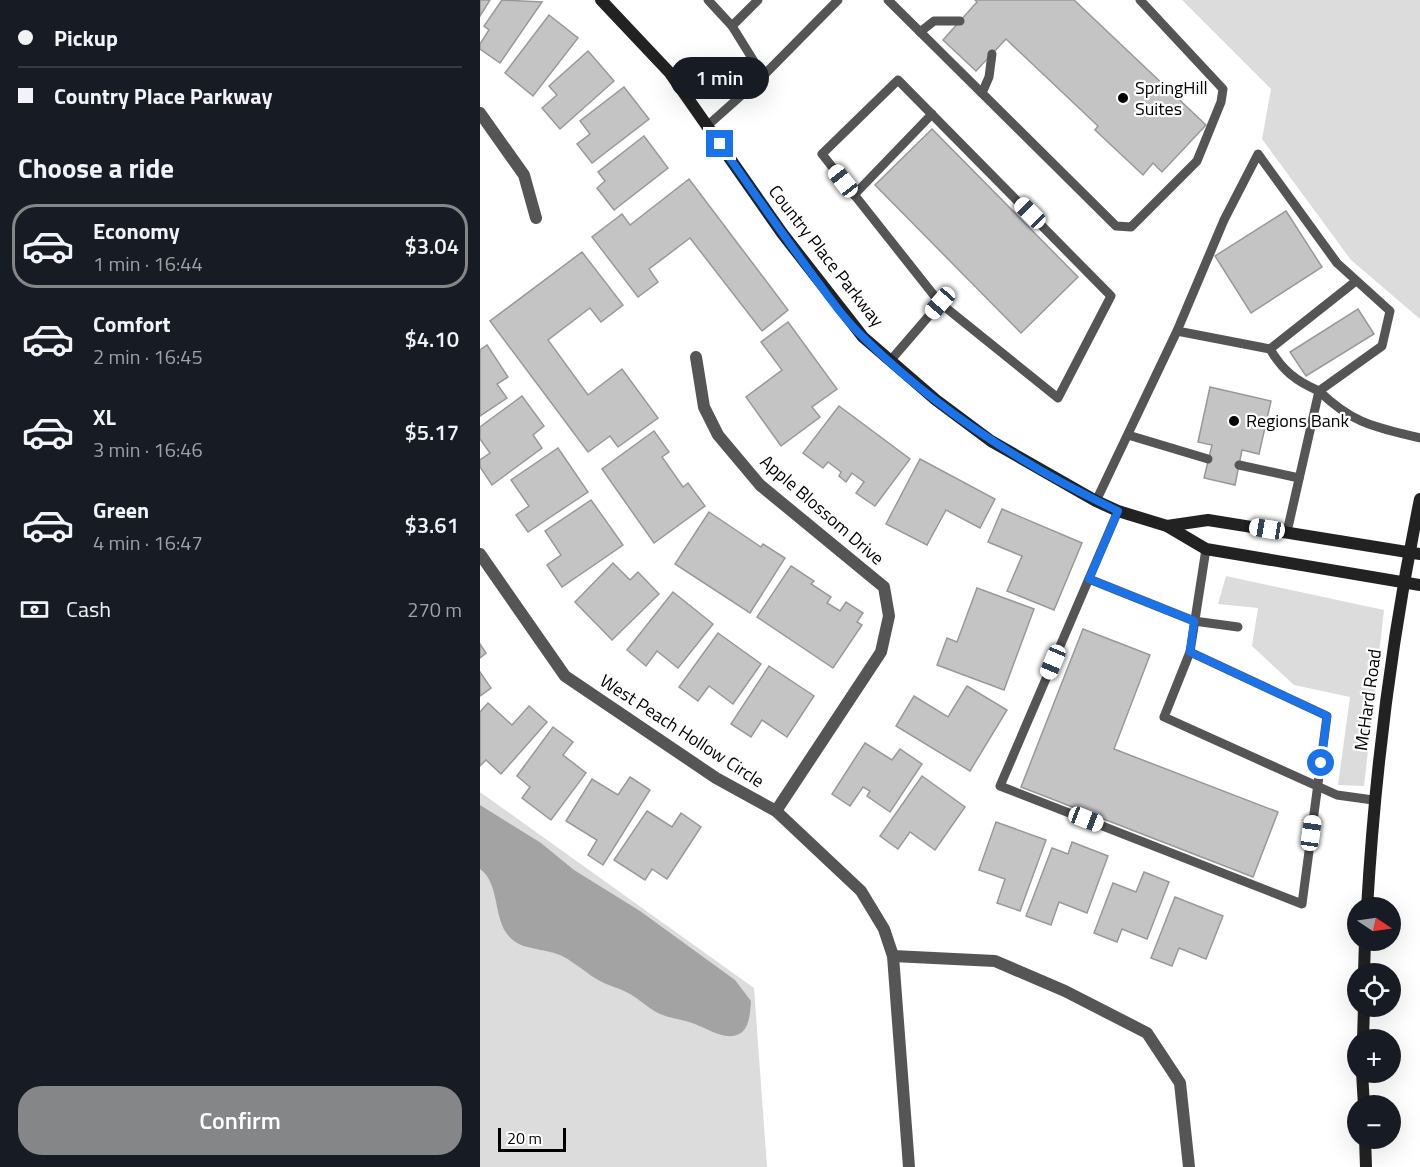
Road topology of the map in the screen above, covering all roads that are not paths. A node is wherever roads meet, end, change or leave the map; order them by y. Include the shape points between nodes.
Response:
1 (602, 0) edge
2 (708, 0) edge
3 (758, 0) edge
4 (838, 0) edge
5 (888, 0) edge
6 (1140, 0) edge
7 (960, 21) dead end
8 (732, 26) junction
9 (920, 32) junction
10 (992, 54) dead end
11 (763, 76) junction
12 (982, 93) junction
13 (480, 114) edge
14 (932, 114) junction
15 (707, 126) junction
16 (854, 195) junction
17 (536, 218) dead end
18 (1356, 281) junction
19 (940, 303) junction
20 (1177, 331) junction
21 (1270, 349) junction
22 (696, 357) dead end
23 (890, 361) junction
24 (1319, 391) junction
25 (1128, 435) junction
26 (1420, 438) edge
27 (1208, 459) dead end
28 (1239, 465) dead end
29 (1299, 478) junction
30 (1420, 499) edge
31 (1096, 501) junction
32 (1118, 511) junction
33 (1167, 526) junction
34 (1287, 532) junction
35 (1206, 549) junction
36 (480, 554) edge
37 (1414, 554) edge
38 (1089, 579) junction
39 (1404, 583) junction
40 (1420, 585) edge
41 (1194, 621) junction
42 (1238, 627) dead end
43 (1190, 652) junction
44 (1318, 786) junction
45 (1373, 800) junction
46 (776, 811) junction
47 (1368, 897) edge
48 (893, 956) junction
49 (1365, 1149) edge
50 (909, 1167) edge
51 (1189, 1167) edge
52 (1366, 1167) edge

1 - 15 street, Country Place Parkway via 670,74
2 - 8 lane
3 - 8 lane
4 - 11 lane
5 - 9 lane
6 - 12 lane via 1223,89 1197,160 1131,227 1116,226
7 - 9 lane via 934,21
8 - 11 lane
9 - 12 lane
10 - 12 lane
11 - 15 lane
13 - 17 street via 524,175
14 - 16 lane
14 - 16 lane via 898,80 822,154
14 - 19 lane via 1111,296 1058,398
15 - 23 street, Country Place Parkway via 828,296
16 - 19 lane
18 - 20 lane via 1337,263 1258,154 1224,220
18 - 21 lane
18 - 24 lane via 1390,311 1382,345
19 - 23 lane
20 - 21 lane
20 - 25 lane
21 - 24 lane via 1297,382
22 - 46 street, Apple Blossom Drive via 704,407 717,435 760,485 884,587 890,616 881,652
23 - 31 street, Country Place Parkway via 991,441
24 - 26 lane via 1357,421
24 - 29 lane
25 - 27 lane
25 - 31 lane
28 - 29 lane
29 - 34 lane
30 - 37 street, McHard Road
31 - 32 street, Country Place Parkway
32 - 33 street, Country Place Parkway
32 - 38 lane
33 - 34 street via 1208,520
33 - 35 street
34 - 37 street
35 - 39 street
35 - 41 lane
36 - 46 street, West Peach Hollow Circle via 565,676 716,778
37 - 39 street, McHard Road
38 - 41 lane
38 - 44 lane via 1000,786 1302,904
39 - 40 street
39 - 45 street, McHard Road
41 - 42 lane
41 - 43 lane
43 - 44 lane via 1327,716
43 - 44 lane via 1164,717
44 - 45 lane via 1337,795
45 - 47 street, McHard Road
46 - 48 street, West Peach Hollow Circle via 861,891 884,929
48 - 50 street, West Peach Hollow Circle
48 - 51 street via 995,961 1147,1033 1180,1083
49 - 52 street

